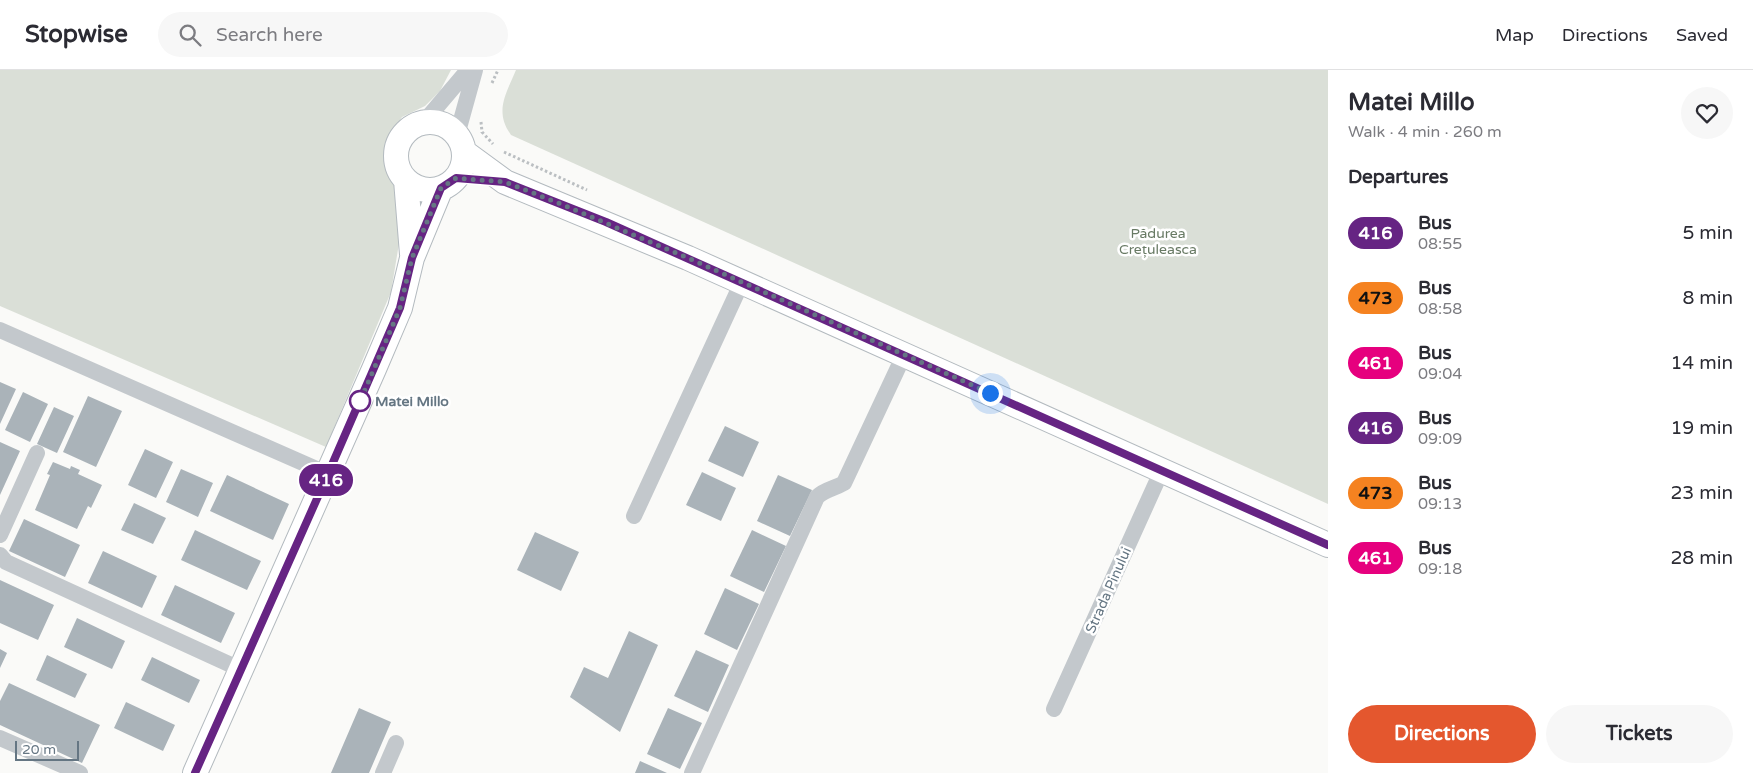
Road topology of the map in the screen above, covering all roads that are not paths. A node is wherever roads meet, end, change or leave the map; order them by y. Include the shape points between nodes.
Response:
1 (468, 70) edge
2 (475, 70) edge
3 (424, 122) junction
4 (461, 144) junction
5 (406, 180) junction
6 (505, 182) junction
7 (448, 183) junction
8 (412, 258) junction
9 (742, 282) junction
10 (0, 330) edge
11 (904, 354) junction
12 (37, 453) dead end
13 (1162, 470) junction
14 (328, 474) junction
15 (634, 516) dead end
16 (0, 535) edge
17 (1328, 545) edge
18 (0, 555) edge
19 (242, 670) junction
20 (1054, 710) dead end
21 (0, 738) edge
22 (396, 743) dead end
23 (80, 773) edge
24 (195, 773) edge
25 (383, 773) edge
26 (692, 773) edge

1 - 3 street
2 - 4 street
3 - 4 street via 442,124
3 - 5 street via 408,130 398,146 397,164
4 - 6 street
4 - 7 street via 464,162
5 - 7 street via 422,189
5 - 8 street
6 - 7 street
6 - 9 street
7 - 8 street
8 - 14 street via 400,308
9 - 11 street
9 - 15 street
10 - 14 street
11 - 13 street
11 - 26 street via 844,483 824,490 817,497
12 - 16 street
13 - 17 street
13 - 20 street, Strada Pinului
14 - 19 street
18 - 19 street via 6,562
19 - 24 street
21 - 23 street
22 - 25 street

